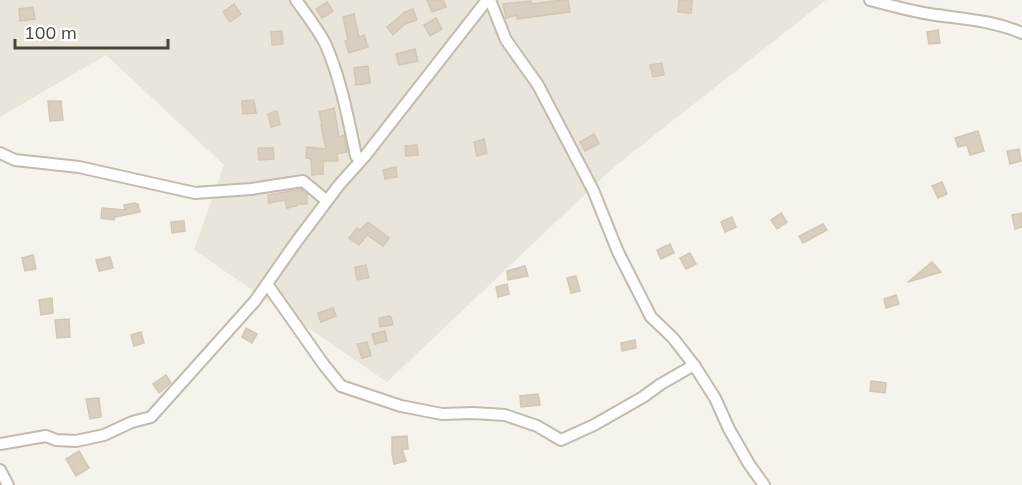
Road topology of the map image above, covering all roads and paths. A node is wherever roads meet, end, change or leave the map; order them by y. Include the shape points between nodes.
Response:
1 (296, 0) edge
2 (489, 0) edge
3 (870, 0) edge
4 (1022, 33) edge
5 (0, 153) edge
6 (365, 156) junction
7 (327, 201) junction
8 (267, 284) junction
9 (694, 365) junction
10 (0, 444) edge
11 (0, 470) edge
12 (7, 484) edge
13 (764, 485) edge

1 - 6 street via 334,64 356,156
2 - 6 street
2 - 9 street via 506,40 538,85 593,190 618,252 651,317
3 - 4 street via 927,14 996,24
5 - 7 street via 15,160 79,166 195,193 303,181
6 - 7 street
7 - 8 street
8 - 9 street via 342,386 401,406 442,414 505,415 537,426 561,440 594,425
8 - 10 street via 151,417 76,441 46,436
9 - 13 street
11 - 12 street

